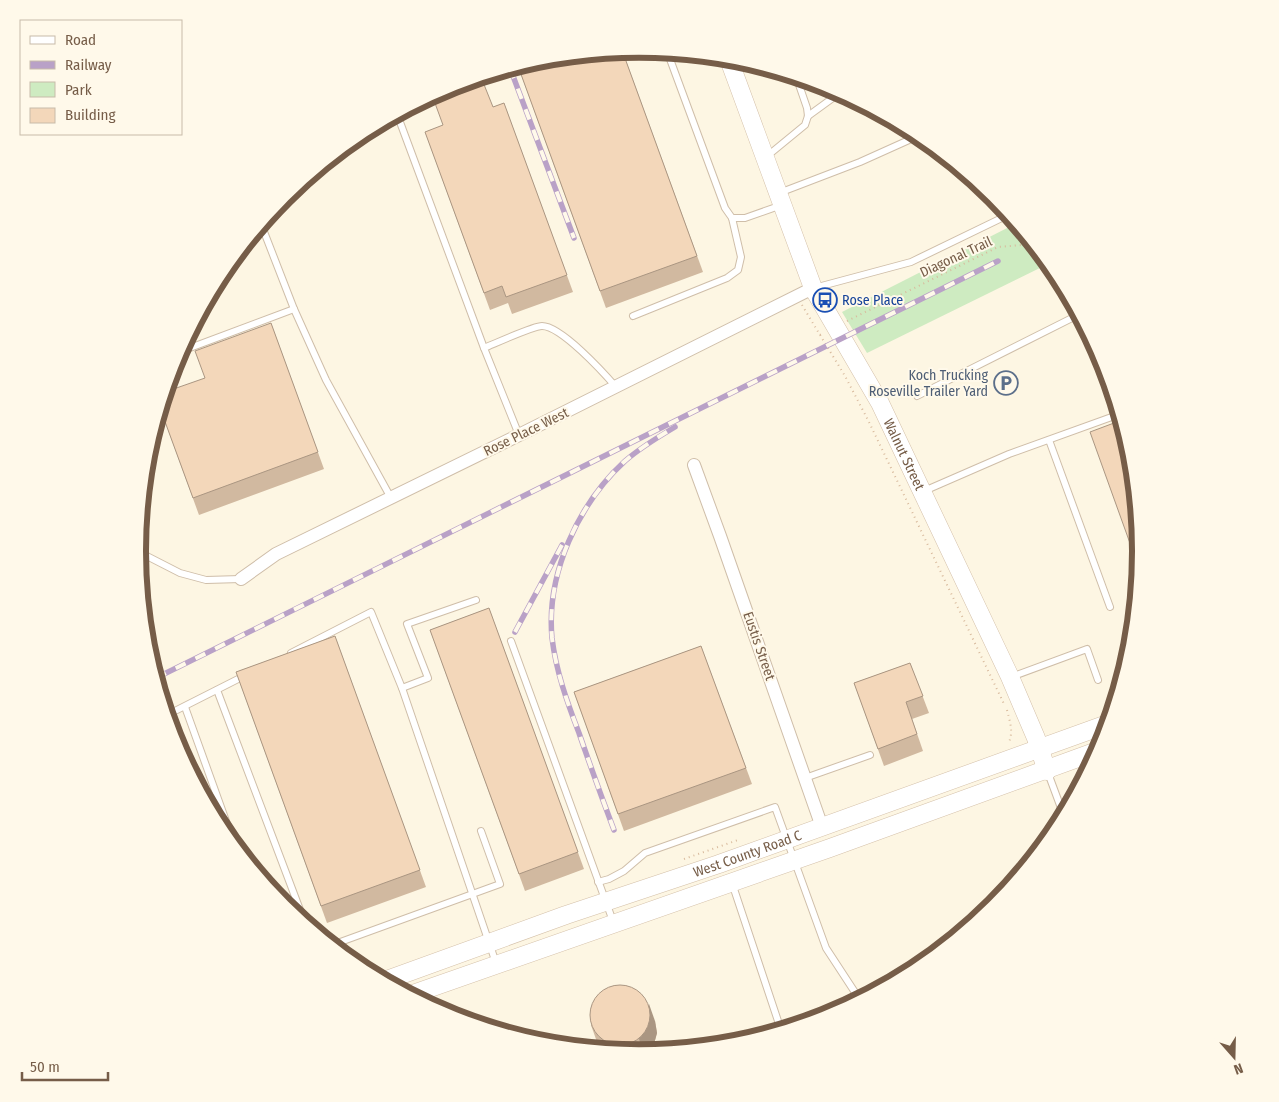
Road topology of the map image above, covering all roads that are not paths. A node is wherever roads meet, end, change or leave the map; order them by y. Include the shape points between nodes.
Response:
1 (670, 59) edge
2 (731, 66) edge
3 (799, 84) edge
4 (834, 97) edge
5 (808, 116) junction
6 (399, 120) edge
7 (911, 139) edge
8 (765, 157) junction
9 (780, 199) junction
10 (1003, 217) edge
11 (732, 218) junction
12 (264, 230) edge
13 (813, 288) junction
14 (294, 309) junction
15 (633, 316) dead end
16 (1074, 317) edge
17 (190, 348) edge
18 (484, 348) junction
19 (616, 387) junction
20 (917, 396) dead end
21 (1114, 416) edge
22 (519, 435) junction
23 (1049, 440) junction
24 (694, 465) dead end
25 (922, 492) junction
26 (391, 498) junction
27 (146, 555) edge
28 (241, 578) joint
29 (476, 600) dead end
30 (1110, 607) dead end
31 (511, 640) dead end
32 (285, 656) edge
33 (251, 673) edge
34 (1010, 677) junction
35 (1098, 680) dead end
36 (402, 688) junction
37 (217, 690) junction
38 (185, 706) junction
39 (173, 712) edge
40 (1100, 727) edge
41 (1039, 749) junction
42 (1089, 754) edge
43 (870, 756) dead end
44 (1046, 771) junction
45 (805, 778) junction
46 (1061, 808) edge
47 (226, 819) edge
48 (822, 827) junction
49 (481, 831) dead end
50 (786, 840) junction
51 (795, 860) junction
52 (598, 882) junction
53 (732, 882) junction
54 (473, 895) junction
55 (606, 902) junction
56 (299, 908) edge
57 (614, 924) junction
58 (339, 943) edge
59 (489, 943) junction
60 (497, 965) junction
61 (393, 978) edge
62 (418, 992) edge
63 (857, 995) edge
64 (779, 1024) edge

1 - 11 lane via 725,208
2 - 8 main road, Walnut Street
3 - 5 lane
4 - 5 lane
5 - 8 lane via 805,124
6 - 18 lane
7 - 9 lane
8 - 9 main road, Walnut Street
9 - 11 lane via 745,218
9 - 13 main road, Walnut Street
10 - 13 lane via 911,262
11 - 15 lane via 741,257 738,270 727,278
12 - 14 lane
13 - 19 street, Rose Place West
13 - 25 main road, Walnut Street via 880,403
14 - 17 lane
14 - 26 lane via 326,380
16 - 20 lane
18 - 19 lane via 541,326 554,329
18 - 22 lane
19 - 22 street, Rose Place West
21 - 23 lane
22 - 26 street, Rose Place West
23 - 25 lane
23 - 30 lane
24 - 45 street, Eustis Street
25 - 34 main road, Walnut Street
26 - 28 street, Rose Place West via 276,554
27 - 28 lane via 180,573 206,580
29 - 36 lane via 407,624 428,678
31 - 52 lane
32 - 36 lane via 371,612
33 - 37 lane
34 - 35 lane via 1087,650
34 - 41 main road, Walnut Street
36 - 54 lane
37 - 38 lane
37 - 56 lane
38 - 39 lane
38 - 47 lane
40 - 41 main road, West County Road C
41 - 44 main road, Walnut Street
41 - 48 main road, West County Road C
42 - 44 main road, West County Road C
43 - 45 lane
44 - 46 lane
44 - 51 main road, West County Road C
45 - 48 street, Eustis Street
48 - 50 main road, West County Road C
49 - 54 lane via 500,884
50 - 51 lane
50 - 52 lane via 775,807 645,852 624,871
50 - 55 main road, West County Road C
51 - 53 main road, West County Road C
51 - 63 lane via 826,948
52 - 55 lane
53 - 57 main road, West County Road C
53 - 64 lane
54 - 58 lane
54 - 59 lane
55 - 57 lane
55 - 59 main road, West County Road C
57 - 60 main road, West County Road C
59 - 60 lane
59 - 61 main road, West County Road C
60 - 62 main road, West County Road C

